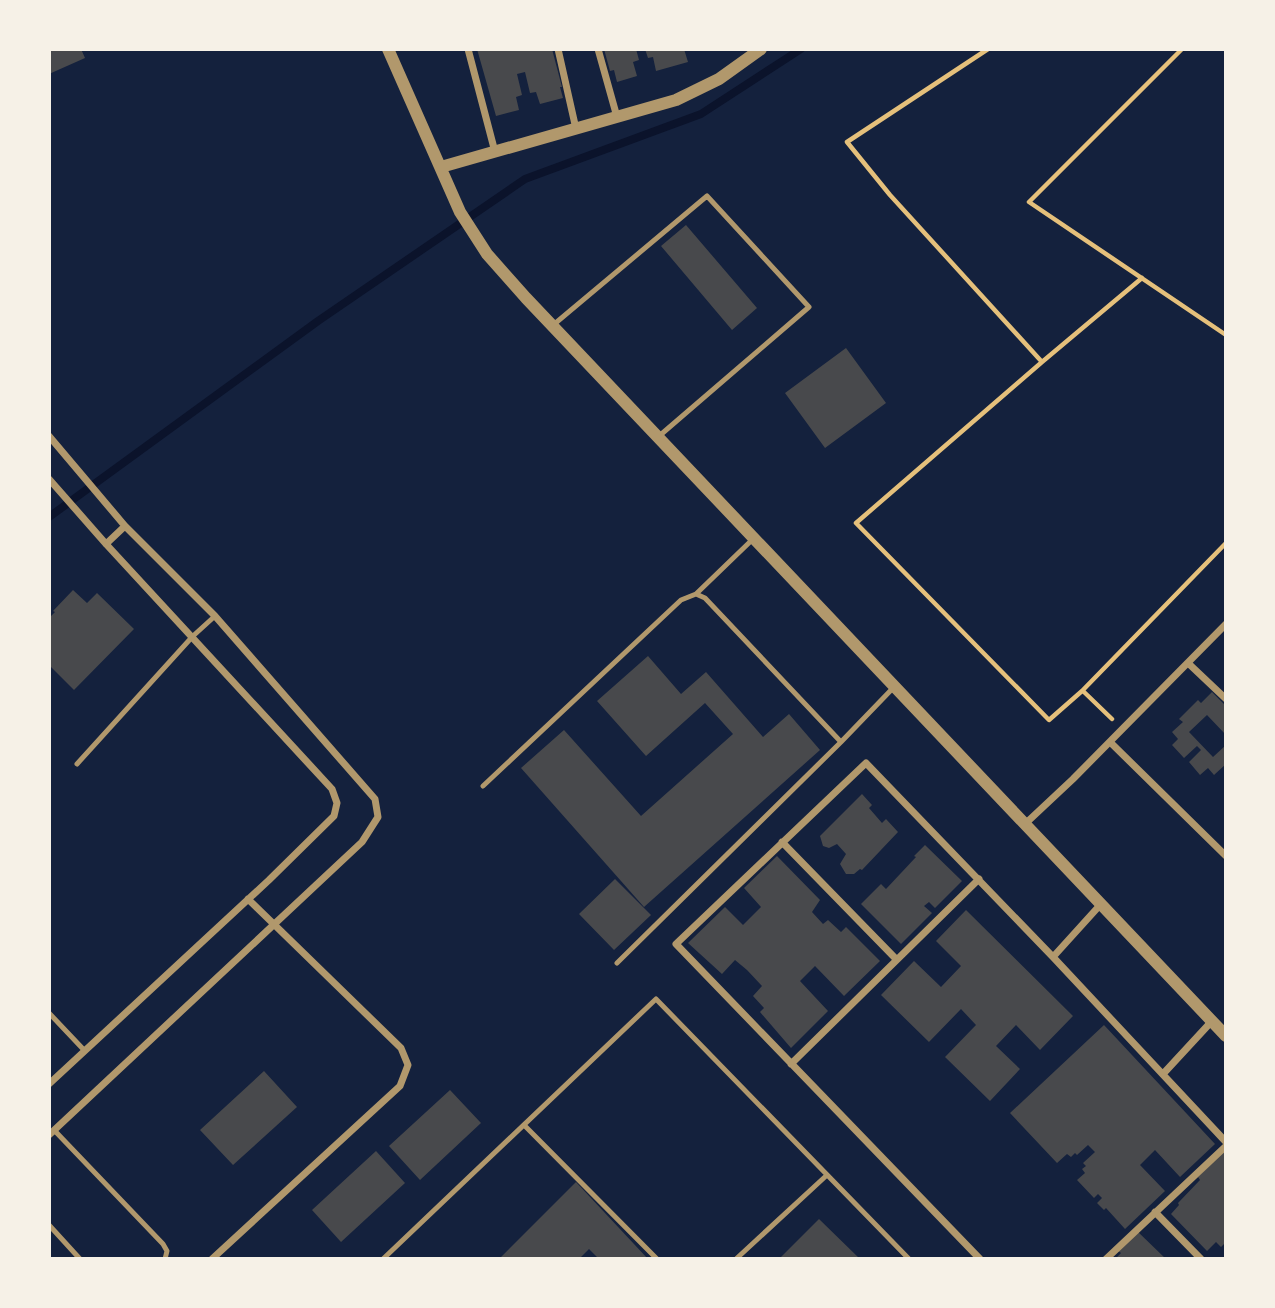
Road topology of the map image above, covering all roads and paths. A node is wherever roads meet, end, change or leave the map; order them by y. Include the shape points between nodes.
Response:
1 (388, 49) edge
2 (468, 49) edge
3 (558, 49) edge
4 (598, 49) edge
5 (761, 49) edge
6 (988, 49) edge
7 (1182, 49) edge
8 (617, 117) junction
9 (576, 129) junction
10 (495, 152) junction
11 (441, 167) junction
12 (1142, 278) junction
13 (552, 326) junction
14 (1226, 335) edge
15 (1042, 362) junction
16 (49, 436) edge
17 (658, 437) junction
18 (49, 479) edge
19 (125, 526) junction
20 (754, 538) junction
21 (1226, 543) edge
22 (106, 544) junction
23 (696, 594) junction
24 (215, 616) junction
25 (1226, 624) edge
26 (193, 636) junction
27 (1188, 663) junction
28 (894, 687) junction
29 (1082, 691) junction
30 (1226, 699) edge
31 (1122, 729) junction
32 (841, 742) junction
33 (1110, 742) junction
34 (77, 764) dead end
35 (483, 786) dead end
36 (1025, 824) junction
37 (782, 842) junction
38 (1226, 856) edge
39 (979, 879) junction
40 (248, 899) junction
41 (1101, 904) junction
42 (273, 923) junction
43 (1053, 957) junction
44 (896, 960) junction
45 (617, 963) dead end
46 (49, 1013) edge
47 (1212, 1021) junction
48 (1226, 1036) edge
49 (84, 1050) junction
50 (791, 1064) junction
51 (1163, 1074) junction
52 (49, 1084) edge
53 (524, 1125) junction
54 (52, 1132) edge
55 (1226, 1144) edge
56 (827, 1175) junction
57 (1155, 1212) junction
58 (49, 1226) edge
59 (80, 1259) edge
60 (165, 1259) edge
61 (212, 1259) edge
62 (383, 1259) edge
63 (657, 1259) edge
64 (736, 1259) edge
65 (909, 1259) edge
66 (980, 1259) edge
67 (1106, 1259) edge
68 (1201, 1259) edge

1 - 11 street
2 - 10 street
3 - 9 street
4 - 8 street
5 - 8 street via 719,79 677,100
6 - 15 path via 847,142
7 - 12 path via 1029,202
8 - 9 street
9 - 10 street
10 - 11 street
11 - 13 street via 460,212 487,254
12 - 14 path
12 - 15 path
13 - 17 street
13 - 17 lane via 707,196 809,307
15 - 29 path via 856,523 1049,720
16 - 19 street
17 - 20 street
18 - 22 street
19 - 22 street
19 - 24 street
20 - 23 lane
20 - 28 street
21 - 29 path
22 - 26 street
23 - 32 lane via 705,598
23 - 35 lane via 681,600
24 - 26 lane
24 - 42 street via 375,799 378,817 362,842
25 - 27 street
26 - 34 lane
26 - 40 street via 332,789 337,803 334,816
27 - 30 street
27 - 31 street
28 - 32 lane
28 - 36 street
29 - 31 path
31 - 33 street
32 - 45 lane
33 - 36 street
33 - 38 street
36 - 41 street
37 - 39 street via 866,763
37 - 44 street
37 - 50 street via 676,944
39 - 43 street
39 - 44 street
40 - 42 street
40 - 49 street
41 - 43 street
41 - 47 street
42 - 54 street
42 - 61 street via 401,1048 408,1065 400,1086
43 - 51 street
44 - 50 street
46 - 49 lane
47 - 48 street
47 - 51 street
49 - 52 street
50 - 66 street
51 - 55 street
53 - 56 lane via 656,999
53 - 62 lane
53 - 63 lane
54 - 60 lane via 163,1244
55 - 57 street
56 - 64 lane
56 - 65 lane
57 - 67 street
57 - 68 street
58 - 59 lane

